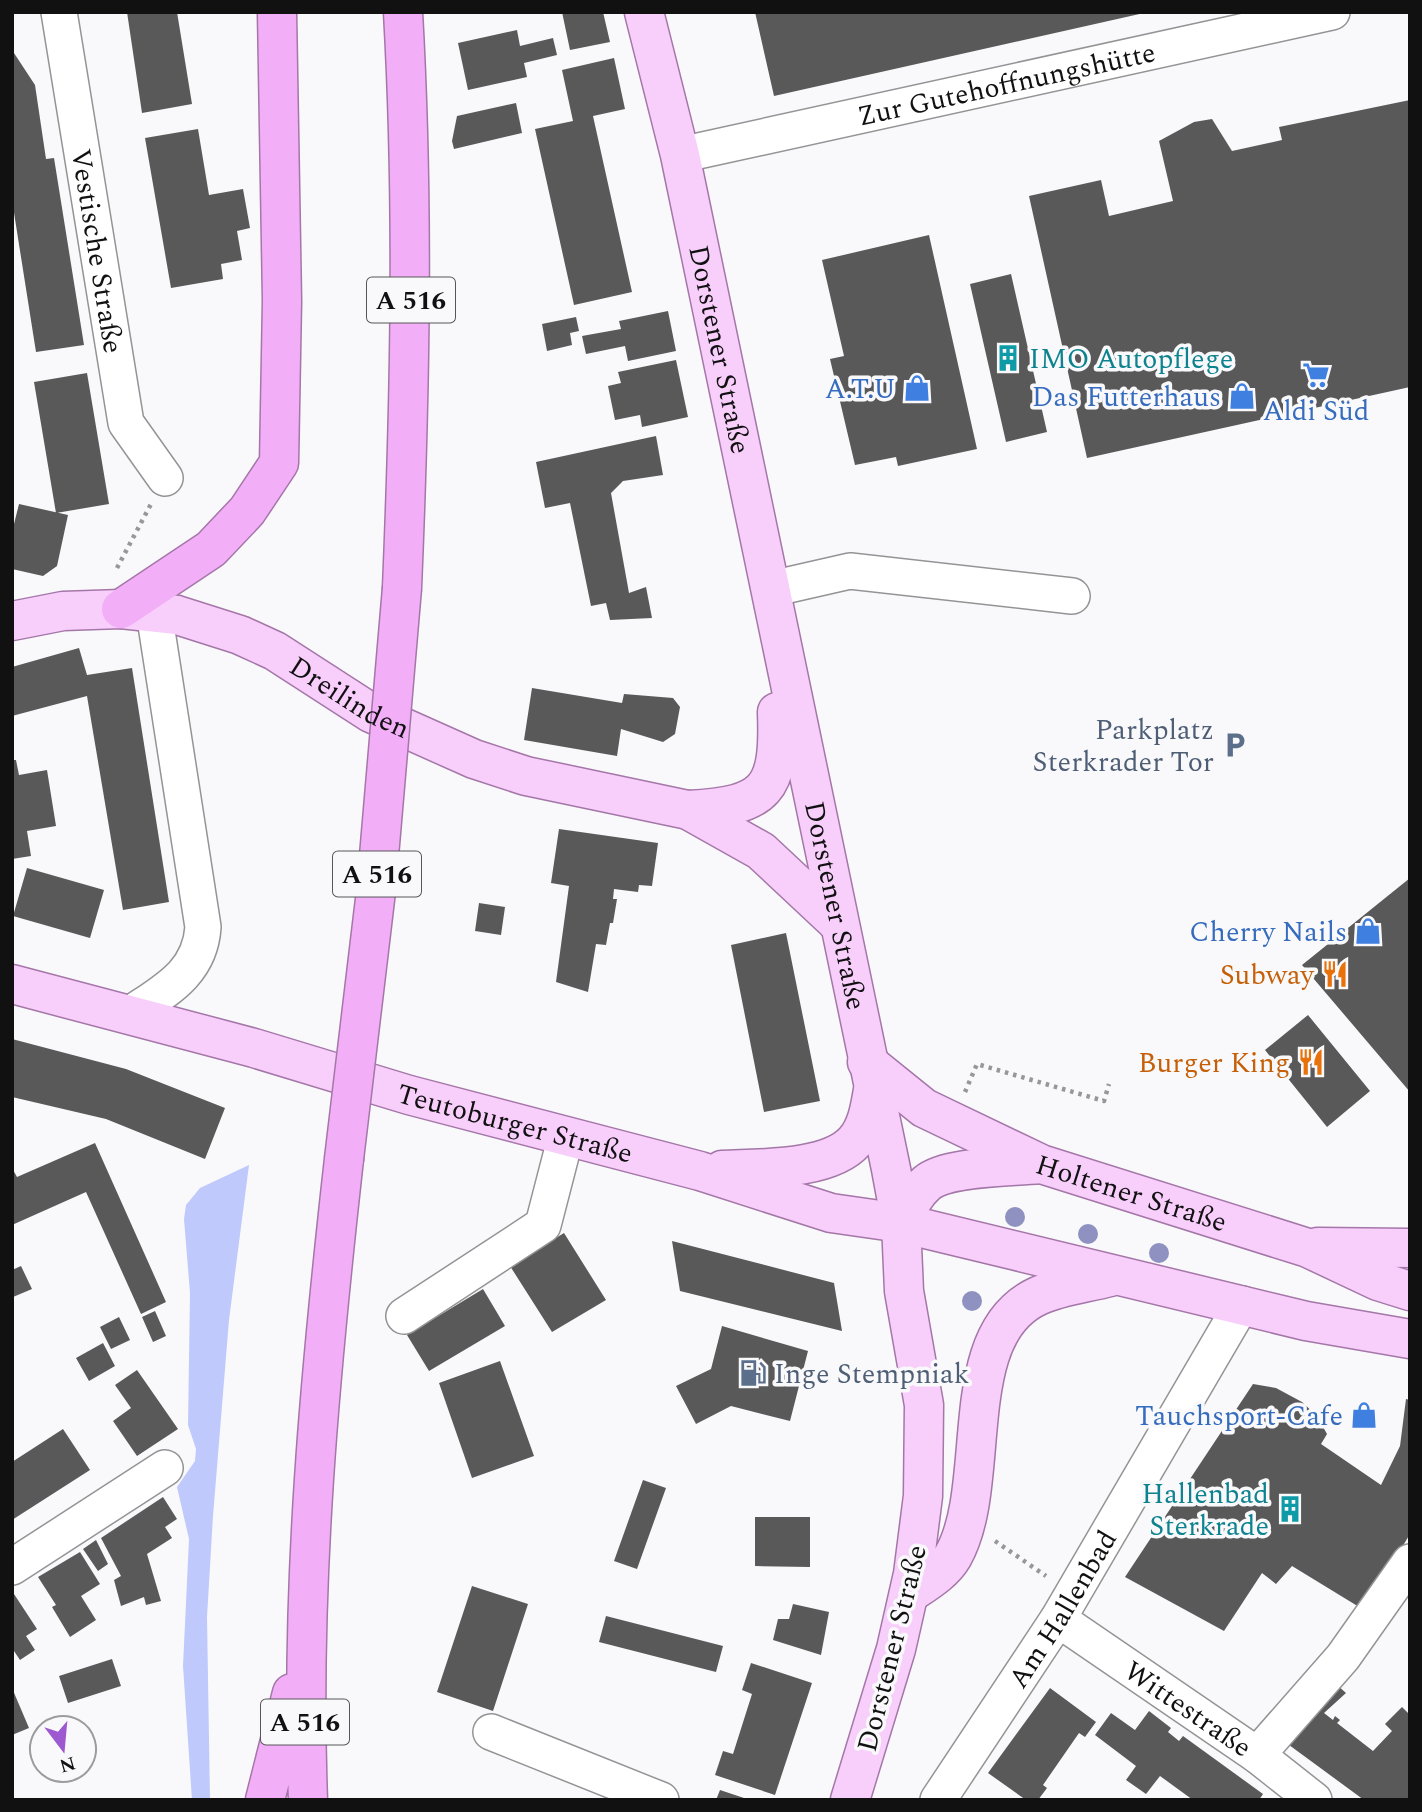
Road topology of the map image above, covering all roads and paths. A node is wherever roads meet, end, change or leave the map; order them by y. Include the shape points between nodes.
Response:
1 (59, 12) edge
2 (276, 12) edge
3 (403, 12) edge
4 (644, 12) edge
5 (1332, 12) edge
6 (680, 155) junction
7 (165, 478) joint
8 (771, 589) junction
9 (1072, 596) dead end
10 (124, 610) junction
11 (12, 621) edge
12 (688, 810) junction
13 (838, 923) junction
14 (12, 984) edge
15 (129, 1015) junction
16 (870, 1076) junction
17 (1109, 1084) dead end
18 (953, 1124) junction
19 (566, 1136) junction
20 (1041, 1164) junction
21 (700, 1171) junction
22 (901, 1223) junction
23 (1308, 1248) junction
24 (1410, 1248) edge
25 (1113, 1276) junction
26 (1410, 1291) edge
27 (1242, 1304) junction
28 (404, 1316) dead end
29 (1306, 1321) junction
30 (1410, 1339) edge
31 (1410, 1364) edge
32 (165, 1468) dead end
33 (966, 1521) junction
34 (1410, 1562) edge
35 (12, 1567) edge
36 (909, 1594) junction
37 (1065, 1607) junction
38 (305, 1644) junction
39 (491, 1732) dead end
40 (1257, 1755) junction
41 (265, 1800) edge
42 (308, 1800) edge
43 (660, 1800) edge
44 (850, 1800) edge
45 (938, 1800) edge
46 (1314, 1800) edge

1 - 7 street, Vestische Straße via 126,424
2 - 10 highway via 282,288 279,463 247,511 211,549
3 - 38 highway, A 516, bridge via 411,389 402,588 376,891 319,1388
4 - 6 main road, Dorstener Straße
5 - 6 street, Zur Gutehoffnungshütte
6 - 8 main road, Dorstener Straße
7 - 10 path
8 - 9 street via 850,571
8 - 12 main road, Dreilinden via 779,747 775,771 764,788 739,805
8 - 13 main road, Dorstener Straße
10 - 11 main road, Dreilinden via 63,611
10 - 12 main road, Dreilinden via 202,621 240,635 275,651 371,713 474,759 526,776
10 - 15 street via 202,914 203,939 199,954 180,982
12 - 13 main road, Dreilinden via 761,851
13 - 16 main road, Dorstener Straße
14 - 15 main road, Teutoburger Straße
15 - 19 main road, Teutoburger Straße
16 - 18 main road, Holtener Straße
16 - 21 main road via 866,1123 859,1136 836,1154 794,1166
16 - 22 main road, Dorstener Straße
17 - 18 path via 1104,1101 977,1064
18 - 20 main road, Holtener Straße
19 - 21 main road, Teutoburger Straße
19 - 28 street via 543,1226
20 - 22 main road via 948,1173 930,1181 913,1198
20 - 23 main road, Holtener Straße
21 - 22 main road, Teutoburger Straße via 831,1213
22 - 25 main road
22 - 36 main road, Dorstener Straße via 904,1291 923,1405 922,1506
23 - 24 main road
23 - 26 main road, Holtener Straße
25 - 27 main road
25 - 33 main road via 1037,1296 1016,1312 996,1337 983,1389
27 - 29 main road
27 - 37 street, Am Hallenbad
29 - 30 main road
29 - 31 main road
32 - 35 street
33 - 36 main road via 952,1558
33 - 37 path
34 - 40 street via 1343,1657
36 - 44 main road, Dorstener Straße
37 - 40 street, Wittestraße
37 - 45 street, Am Hallenbad
38 - 41 highway
38 - 42 highway, A 516
39 - 43 street
40 - 46 street, Wittestraße

